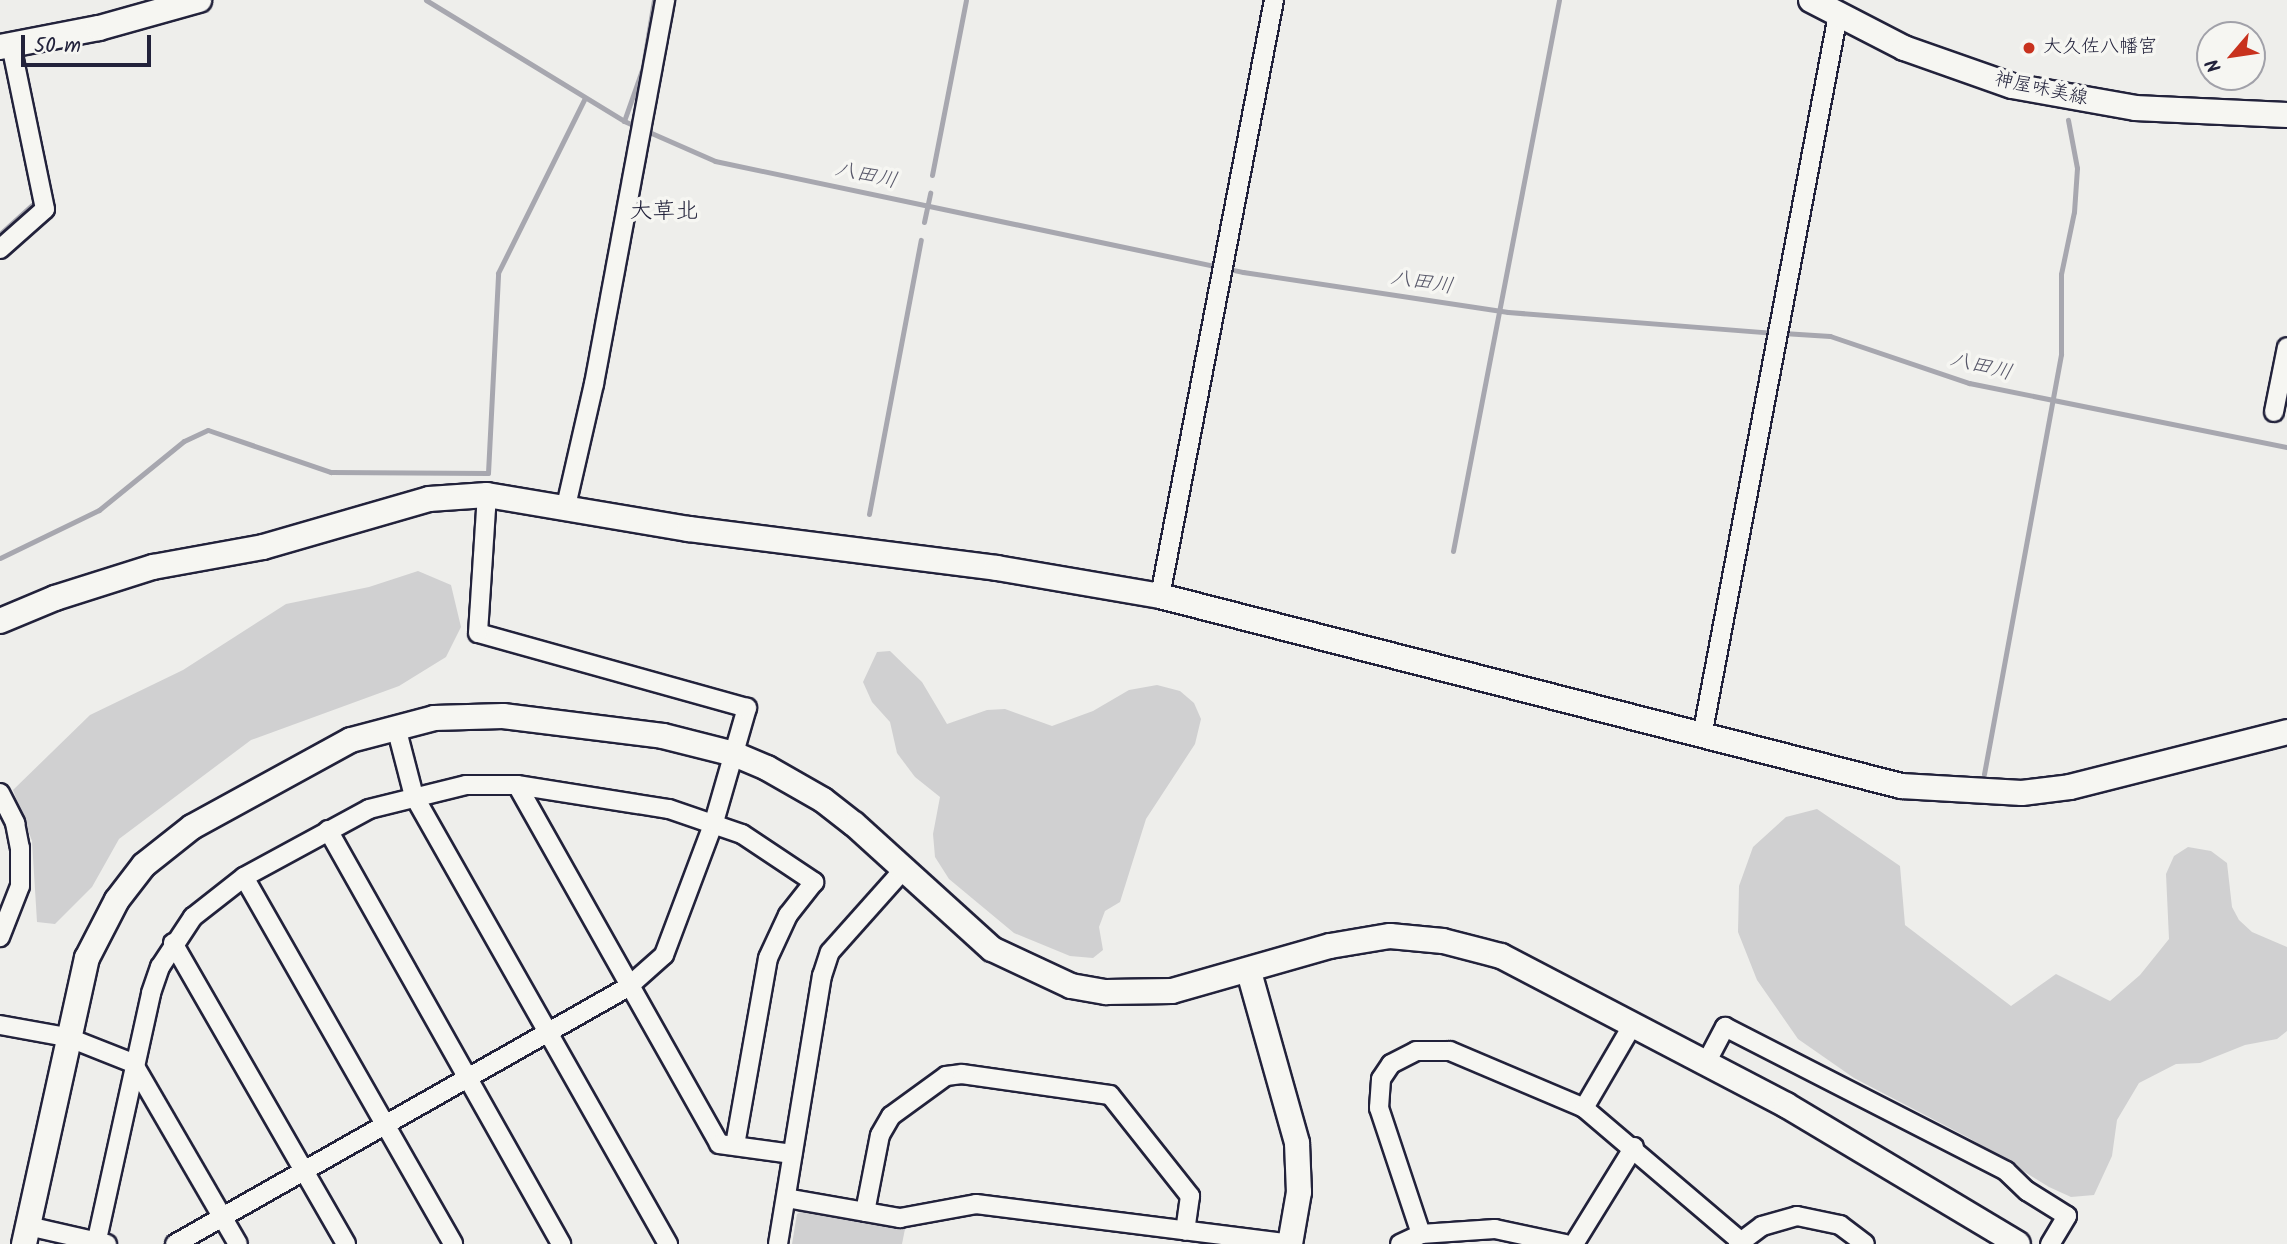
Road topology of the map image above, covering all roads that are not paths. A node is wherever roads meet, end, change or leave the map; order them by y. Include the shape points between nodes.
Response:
1 (198, 0) edge
2 (665, 0) edge
3 (1274, 0) edge
4 (1811, 0) edge
5 (1838, 15) junction
6 (6, 46) edge
7 (2287, 116) edge
8 (0, 249) edge
9 (2287, 347) edge
10 (2274, 412) dead end
11 (487, 495) junction
12 (566, 506) junction
13 (1160, 596) junction
14 (0, 621) edge
15 (396, 727) junction
16 (2287, 732) edge
17 (1702, 736) junction
18 (734, 754) junction
19 (517, 785) junction
20 (0, 793) edge
21 (414, 796) junction
22 (714, 822) junction
23 (328, 830) junction
24 (903, 870) junction
25 (244, 877) junction
26 (0, 937) edge
27 (173, 943) junction
28 (1249, 972) junction
29 (628, 987) junction
30 (1633, 1024) junction
31 (0, 1025) edge
32 (548, 1031) junction
33 (67, 1037) junction
34 (133, 1063) junction
35 (1706, 1063) junction
36 (467, 1077) junction
37 (1584, 1108) junction
38 (385, 1125) junction
39 (735, 1145) junction
40 (1634, 1147) junction
41 (792, 1154) junction
42 (304, 1171) junction
43 (786, 1198) junction
44 (865, 1212) junction
45 (223, 1219) junction
46 (1185, 1231) junction
47 (1421, 1234) junction
48 (26, 1235) edge
49 (1477, 1236) edge
50 (1739, 1242) edge
51 (100, 1243) edge
52 (175, 1244) edge
53 (238, 1244) edge
54 (346, 1244) edge
55 (453, 1244) edge
56 (561, 1244) edge
57 (668, 1244) edge
58 (778, 1244) edge
59 (1290, 1244) edge
60 (1400, 1244) edge
61 (1565, 1244) edge
62 (1574, 1244) edge
63 (1865, 1244) edge
64 (2018, 1244) edge
65 (2050, 1244) edge

1 - 6 street
2 - 12 street via 594,384
3 - 13 street
4 - 5 street, 神屋味美線
5 - 7 street, 神屋味美線 via 1904,48 2012,86 2135,108
5 - 17 street
6 - 8 street via 45,209
9 - 10 street
11 - 12 street
11 - 14 street via 429,499 263,547 153,567
11 - 18 street via 478,633 747,708
12 - 13 street via 689,529 997,568
13 - 17 street
15 - 18 street via 434,718 503,716 663,736
15 - 21 street
15 - 33 street via 322,754 192,827 144,865 117,900 87,958
16 - 17 street via 2123,776 2021,793 1901,786
18 - 22 street
18 - 24 street via 823,800
19 - 21 street via 466,785
19 - 22 street via 669,809
19 - 29 street
20 - 26 street via 15,823 20,848 20,886
21 - 23 street via 369,809
21 - 32 street
22 - 29 street via 664,955
22 - 39 street via 768,848 814,882 788,915 768,958
23 - 25 street
23 - 36 street
24 - 28 street via 992,949 1071,985 1143,994
24 - 41 street via 830,952 822,975
25 - 27 street via 199,910
25 - 38 street
27 - 34 street via 150,993
27 - 42 street
28 - 30 street via 1331,946 1391,936 1443,941 1501,956
28 - 59 street via 1297,1143 1299,1192
29 - 32 street
29 - 39 street via 719,1144
30 - 35 street
30 - 37 street
31 - 33 street
32 - 36 street
32 - 57 street
33 - 34 street
33 - 48 street
34 - 45 street
34 - 51 street
35 - 64 street
35 - 65 street via 1725,1027 2006,1171 2027,1191 2067,1216
36 - 38 street
36 - 56 street
37 - 40 street
37 - 47 street via 1450,1051 1416,1051 1391,1064 1381,1079 1379,1108
38 - 42 street
38 - 55 street
39 - 41 street
40 - 50 street
40 - 62 street
41 - 43 street
42 - 45 street
42 - 54 street
43 - 44 street
43 - 58 street
44 - 46 street via 900,1218 976,1204
44 - 46 street via 880,1135 891,1116 946,1076 962,1074 1110,1095 1190,1196
45 - 52 street
45 - 53 street
46 - 59 street
47 - 49 street
47 - 60 street
48 - 51 street
49 - 61 street via 1511,1230
50 - 63 street via 1778,1219 1797,1216 1840,1224

